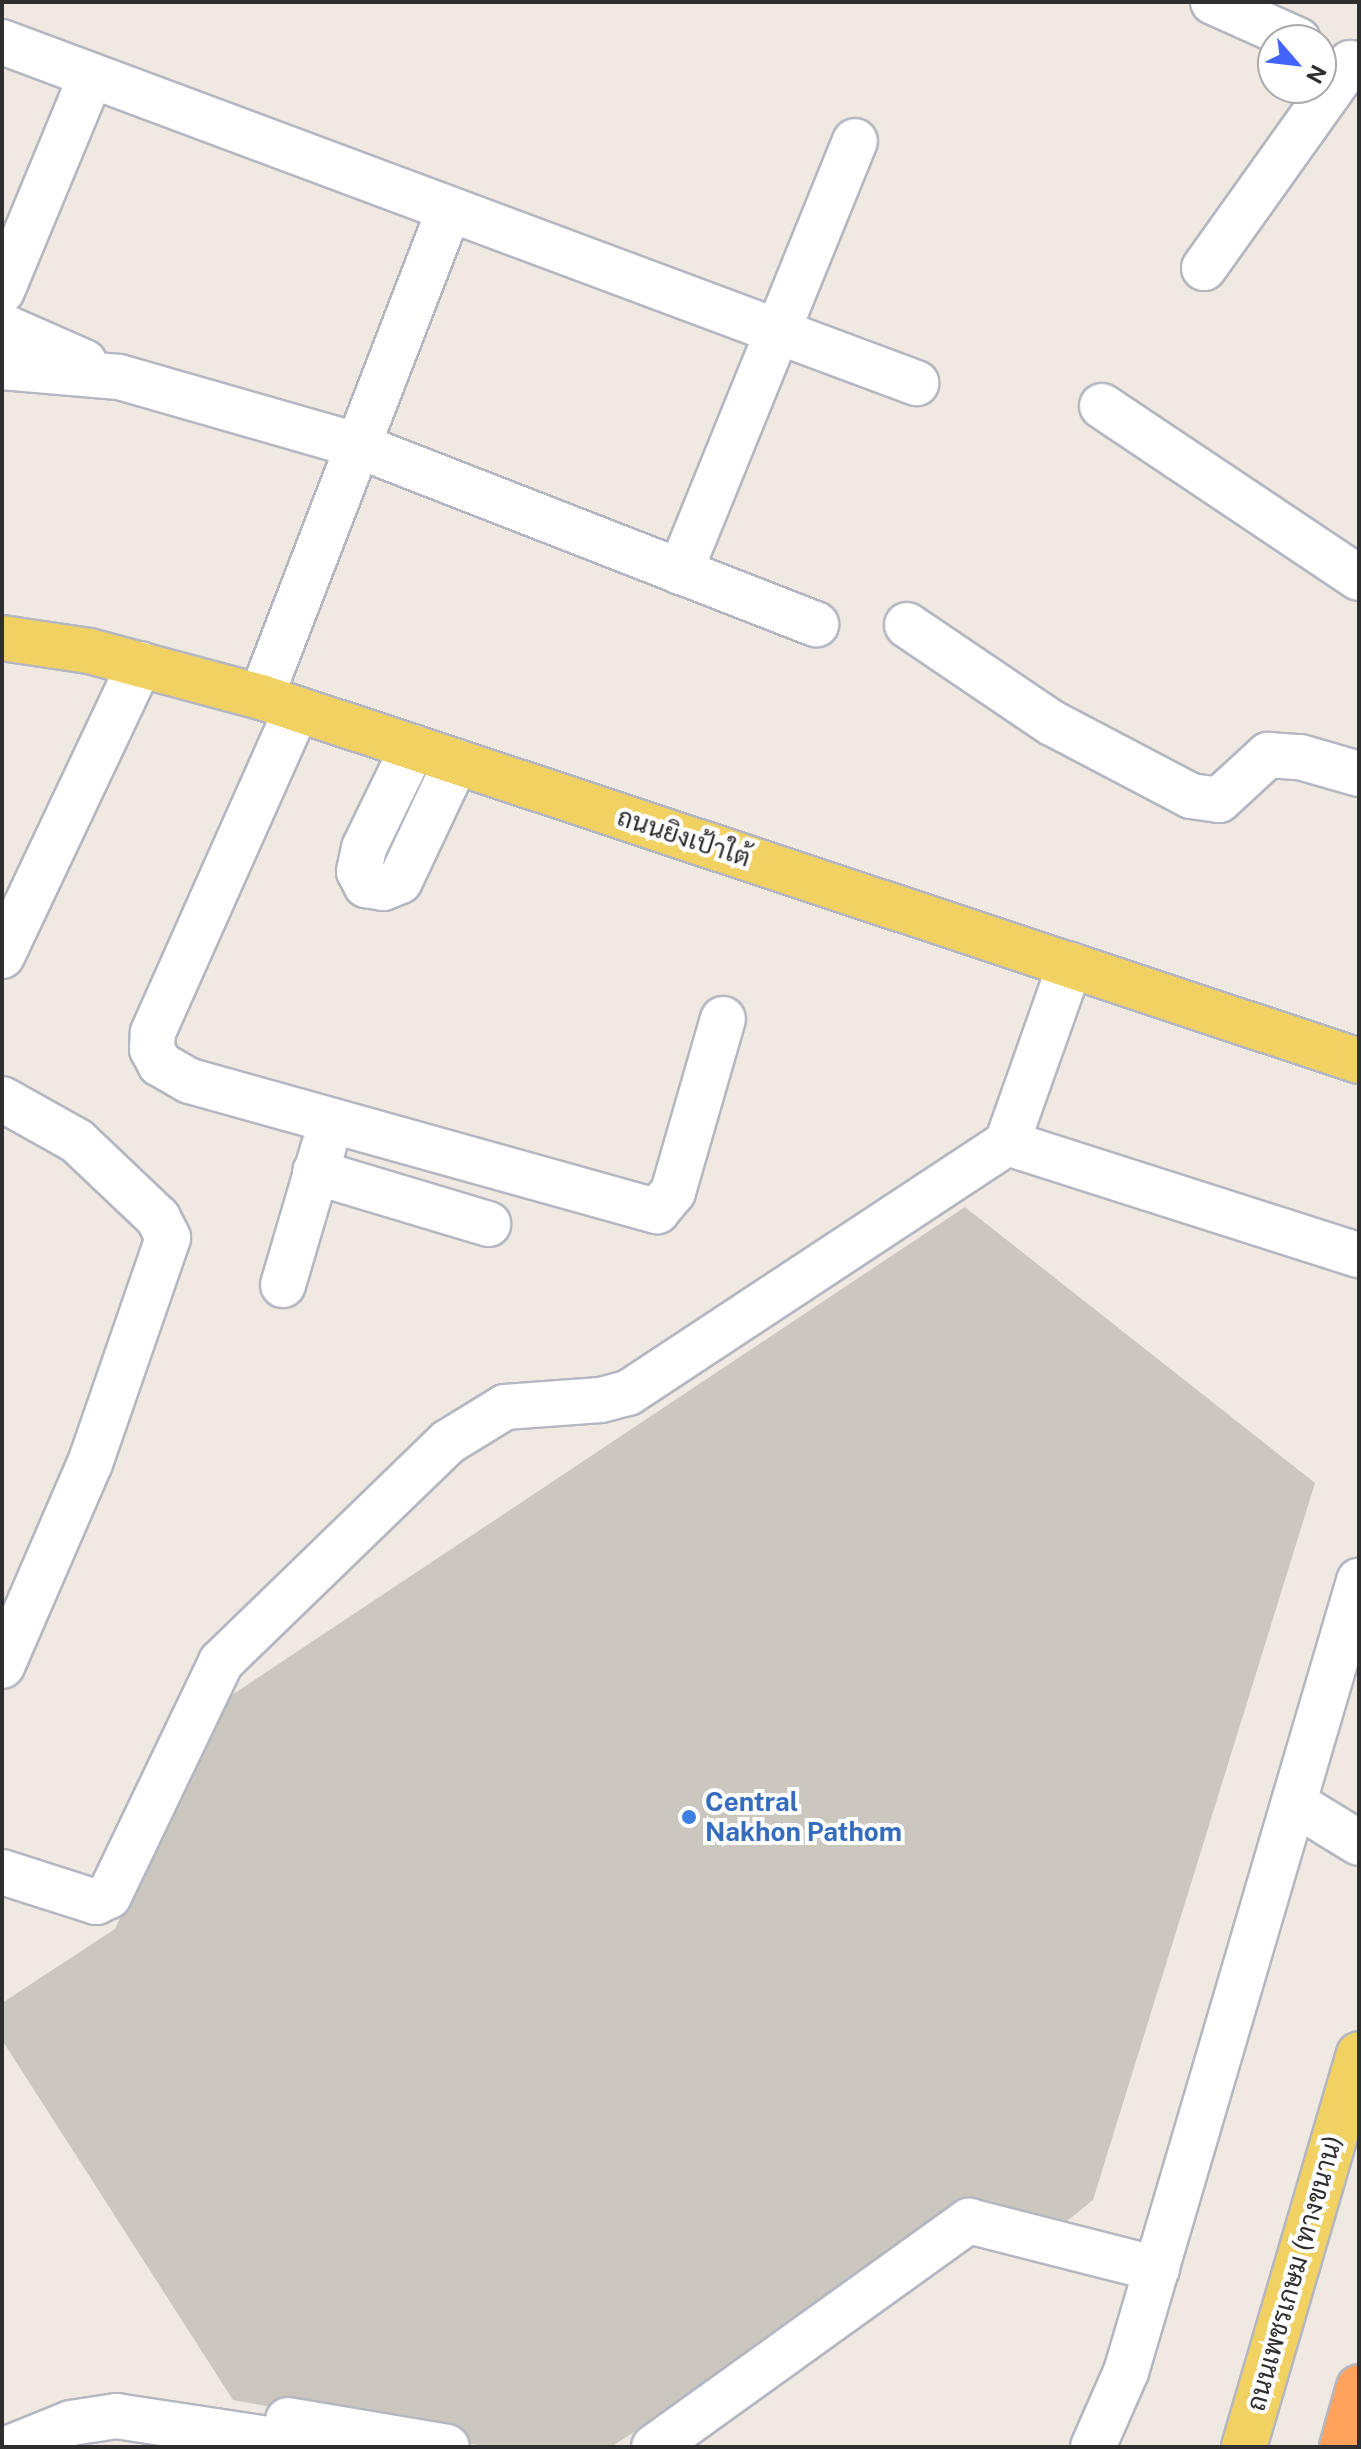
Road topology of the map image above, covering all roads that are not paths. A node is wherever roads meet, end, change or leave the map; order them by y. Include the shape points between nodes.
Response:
1 (1213, 2) edge
2 (1262, 24) edge
3 (2, 42) edge
4 (1343, 60) edge
5 (91, 76) junction
6 (855, 141) dead end
7 (449, 210) junction
8 (1204, 268) dead end
9 (2, 291) edge
10 (2, 326) edge
11 (776, 330) junction
12 (2, 367) edge
13 (119, 377) junction
14 (916, 383) dead end
15 (1102, 406) dead end
16 (356, 445) junction
17 (680, 572) junction
18 (1359, 578) edge
19 (816, 624) dead end
20 (907, 625) dead end
21 (2, 638) edge
22 (140, 664) junction
23 (279, 703) junction
24 (413, 747) junction
25 (456, 762) junction
26 (1359, 774) edge
27 (2, 956) edge
28 (1070, 965) junction
29 (723, 1019) dead end
30 (1359, 1061) edge
31 (2, 1099) edge
32 (333, 1121) junction
33 (1007, 1143) junction
34 (315, 1172) junction
35 (488, 1224) dead end
36 (1359, 1255) edge
37 (283, 1285) dead end
38 (1359, 1581) edge
39 (2, 1666) edge
40 (1294, 1803) junction
41 (1359, 1843) edge
42 (2, 1872) edge
43 (1359, 2054) edge
44 (1157, 2269) junction
45 (1359, 2387) edge
46 (336, 2436) edge
47 (12, 2447) edge
48 (447, 2447) edge
49 (654, 2447) edge
50 (1093, 2447) edge
51 (1244, 2447) edge
52 (1342, 2447) edge

1 - 2 street
3 - 5 street
4 - 8 street
5 - 7 street
5 - 9 street
6 - 11 street
7 - 11 street
7 - 16 street
10 - 13 street
11 - 14 street
11 - 17 street
12 - 13 street
13 - 16 street
15 - 18 street
16 - 17 street
16 - 23 street
17 - 19 street
20 - 26 street via 1052,723 1191,796 1219,800 1268,755 1300,757
21 - 22 main road, ถนนยิงเป้าใต้
22 - 23 main road, ถนนยิงเป้าใต้
22 - 27 street
23 - 24 main road, ถนนยิงเป้าใต้
23 - 32 street via 153,1033 152,1049 160,1064 190,1081
24 - 25 main road, ถนนยิงเป้าใต้
24 - 25 street via 364,848 359,871 366,885 383,888 400,881
25 - 28 main road, ถนนยิงเป้าใต้
28 - 30 main road, ถนนยิงเป้าใต้
28 - 33 street
29 - 32 street via 673,1192 657,1211
31 - 39 street via 77,1141 158,1218 168,1238 90,1463
32 - 34 street
33 - 36 street
33 - 42 street via 628,1393 505,1407 448,1442 221,1662 109,1896 96,1902
34 - 35 street
34 - 37 street
38 - 40 street
40 - 41 street
40 - 44 street
43 - 51 main road, ถนนเพชรเกษม (ทางขนาน)
44 - 49 street via 969,2221
44 - 50 street via 1126,2372
45 - 52 highway
46 - 47 street via 116,2416 71,2423
46 - 48 street

